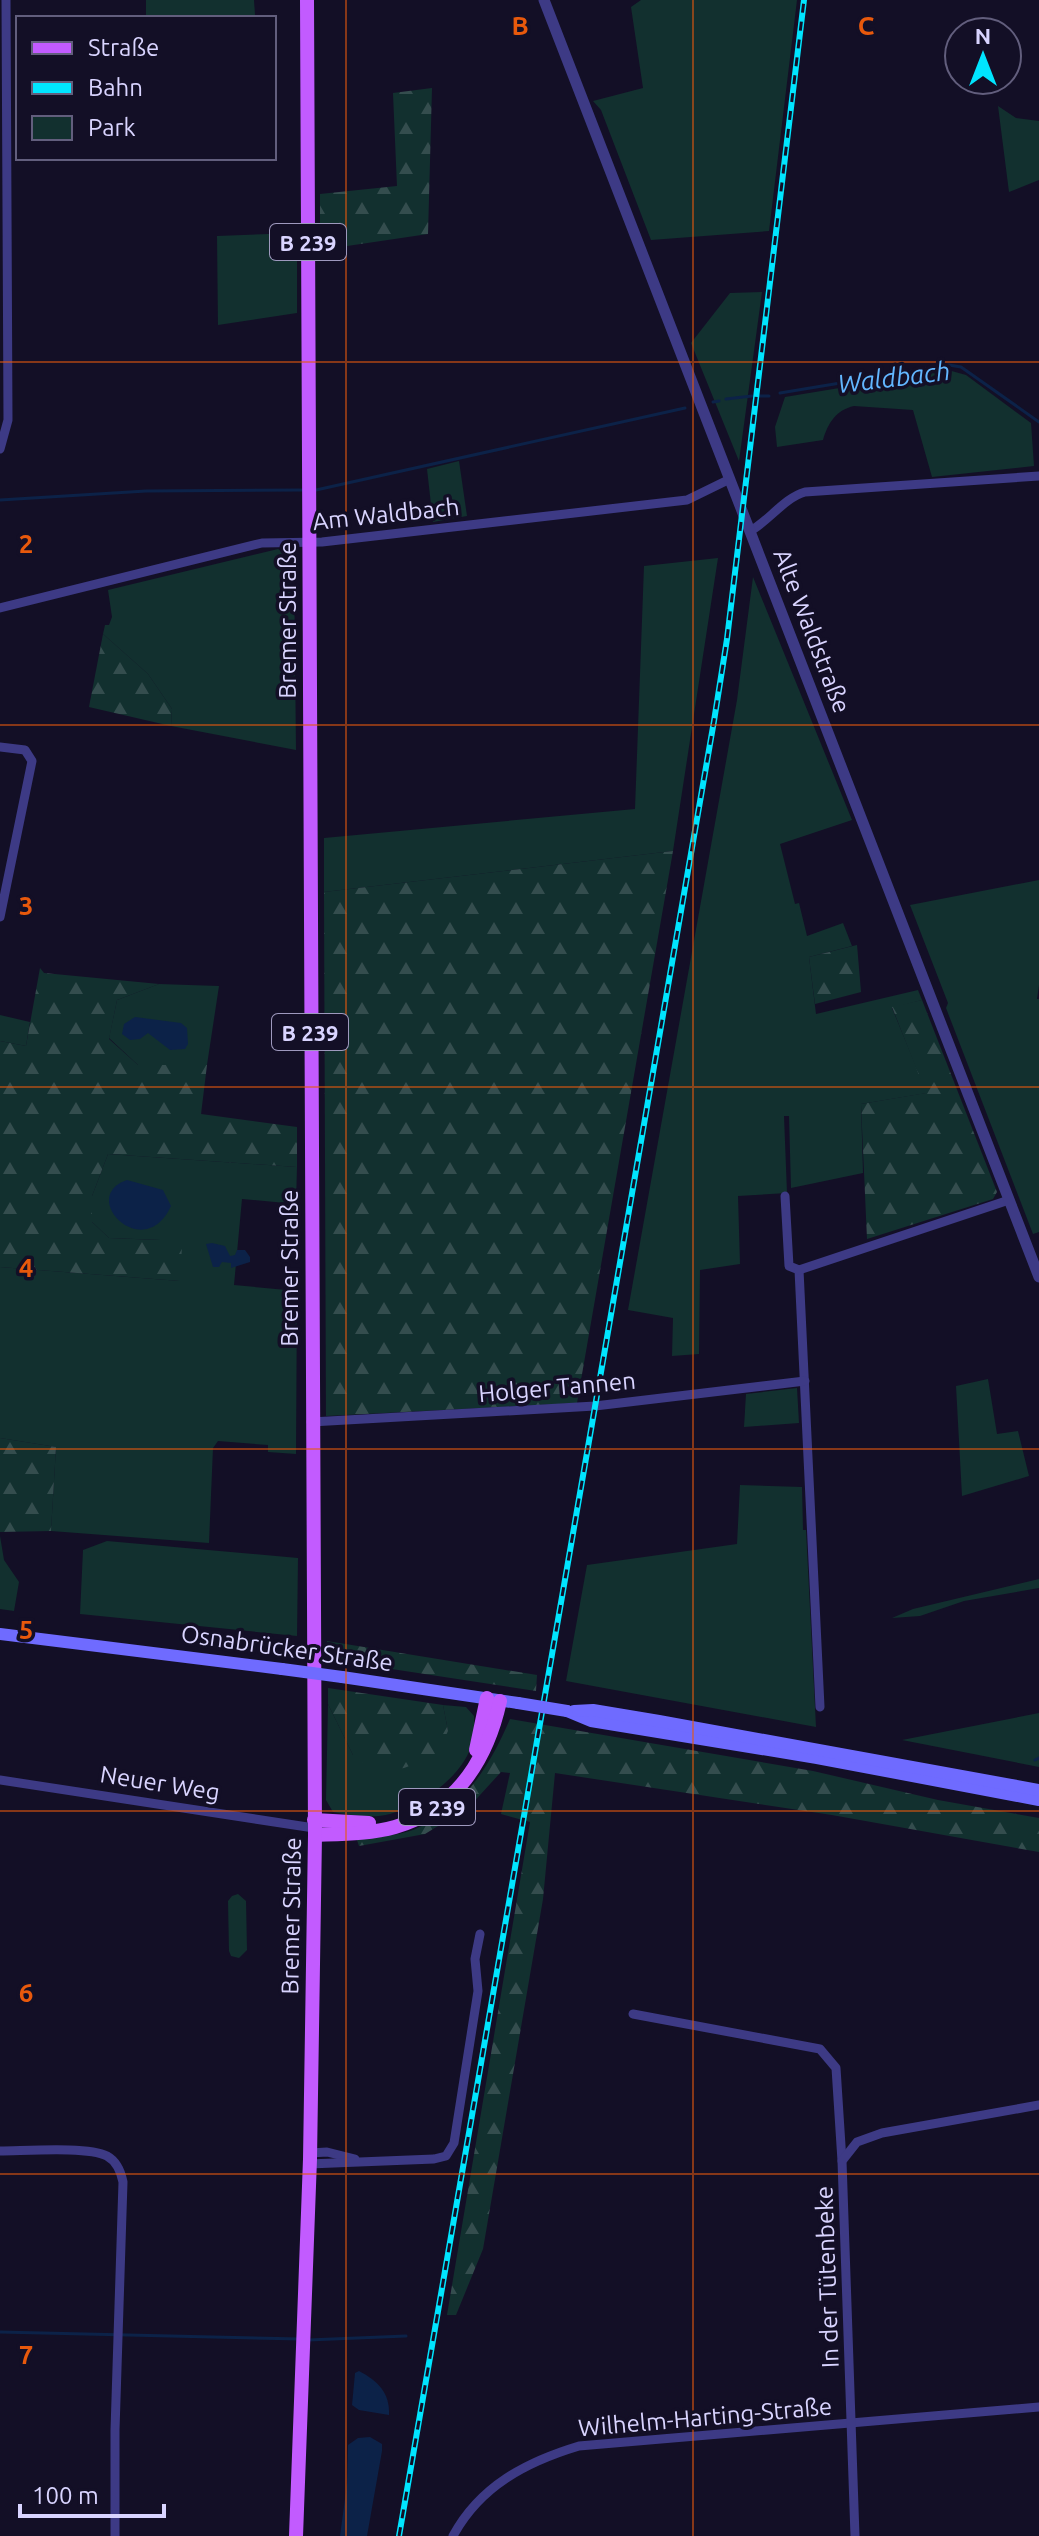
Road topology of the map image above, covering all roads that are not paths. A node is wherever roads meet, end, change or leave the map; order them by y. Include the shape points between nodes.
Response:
1 (6, 0) edge
2 (307, 0) edge
3 (544, 0) edge
4 (0, 449) edge
5 (1039, 476) edge
6 (730, 479) junction
7 (750, 531) junction
8 (308, 542) junction
9 (0, 608) edge
10 (0, 747) edge
11 (0, 917) edge
12 (785, 1196) dead end
13 (1009, 1200) junction
14 (799, 1270) junction
15 (1039, 1277) edge
16 (805, 1381) junction
17 (311, 1422) junction
18 (0, 1634) edge
19 (494, 1700) junction
20 (820, 1707) dead end
21 (567, 1711) junction
22 (0, 1780) edge
23 (1039, 1790) edge
24 (1039, 1800) edge
25 (314, 1828) junction
26 (480, 1934) dead end
27 (633, 2014) dead end
28 (1039, 2105) edge
29 (0, 2151) edge
30 (310, 2158) junction
31 (842, 2161) junction
32 (1039, 2407) edge
33 (851, 2423) junction
34 (115, 2536) edge
35 (296, 2536) edge
36 (453, 2536) edge
37 (855, 2536) edge

1 - 4 street via 8,420
2 - 8 main road, Bremer Straße / B 239
3 - 6 street, Alte Waldstraße
5 - 7 street via 805,492
6 - 7 street, Alte Waldstraße
6 - 8 street, Am Waldbach via 687,500
7 - 13 street, Alte Waldstraße
8 - 9 street, Am Waldbach via 262,543
8 - 17 main road, Bremer Straße / B 239
10 - 11 street via 25,750 32,761
12 - 14 street via 789,1266
13 - 14 street
13 - 15 street, Alte Waldstraße
14 - 16 street
16 - 17 street, Holger Tannen via 595,1406
16 - 20 street
17 - 25 main road, Bremer Straße / B 239
18 - 19 main road, Osnabrücker Straße, bridge
19 - 21 main road, Osnabrücker Straße, bridge
19 - 25 main road, B 239 via 466,1769 439,1797 392,1822
21 - 23 main road, Osnabrücker Straße via 593,1710 691,1726
21 - 24 main road, Osnabrücker Straße via 591,1721
22 - 25 street, Neuer Weg
25 - 30 main road, Bremer Straße / B 239
26 - 30 street via 475,1959 478,1991 454,2143 446,2156 359,2161 327,2152
27 - 31 street, In der Tütenbeke via 820,2049 836,2068
28 - 31 street, In der Tütenbeke via 882,2133 857,2142
29 - 34 street via 90,2152 108,2157 120,2171
30 - 35 main road, Bremer Straße / B 239
31 - 33 street, In der Tütenbeke
32 - 33 street, Wilhelm-Harting-Straße
33 - 36 street, Wilhelm-Harting-Straße via 579,2446 540,2458 505,2477 482,2497
33 - 37 street, In der Tütenbeke

